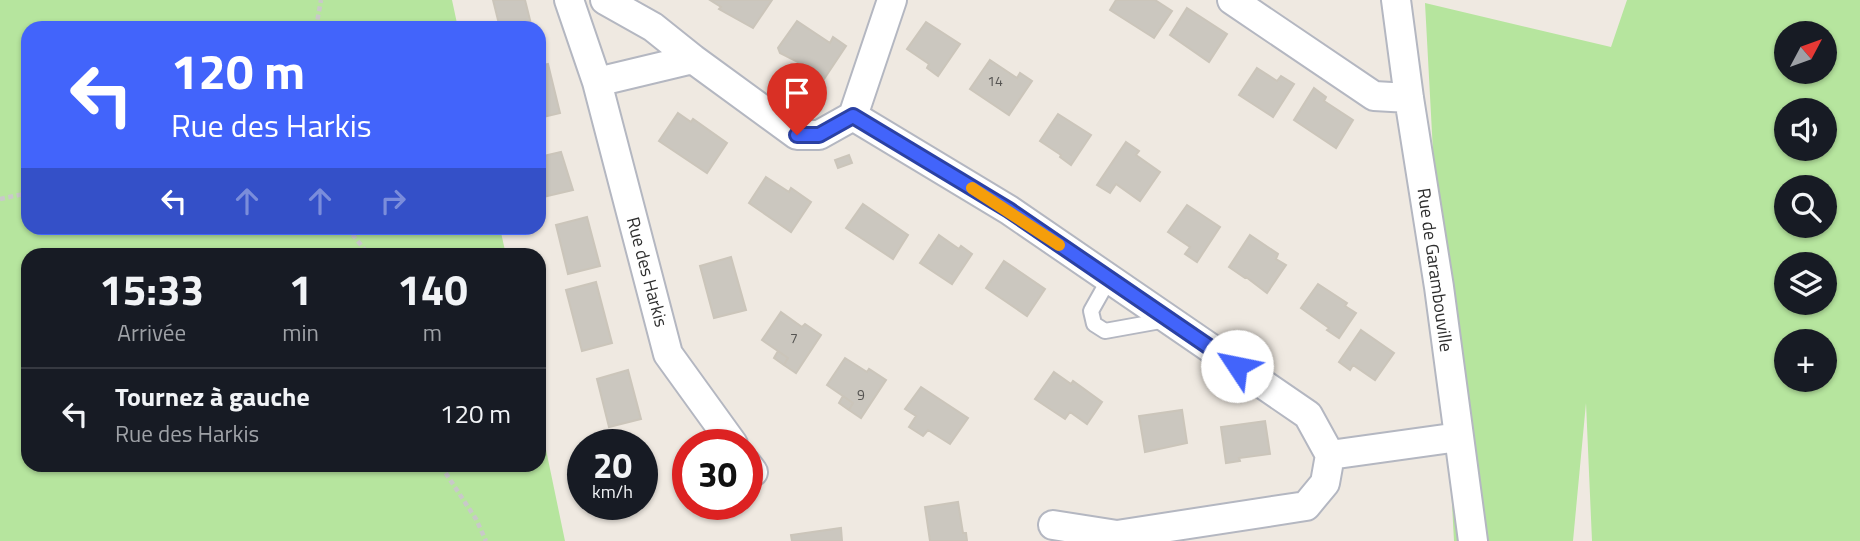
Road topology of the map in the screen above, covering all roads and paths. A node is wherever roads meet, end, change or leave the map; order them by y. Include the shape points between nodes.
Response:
1 (321, 0) edge
2 (569, 0) edge
3 (605, 0) edge
4 (892, 0) edge
5 (1232, 0) edge
6 (1396, 0) edge
7 (317, 21) edge
8 (692, 59) junction
9 (597, 82) junction
10 (1409, 98) junction
11 (853, 116) junction
12 (21, 194) edge
13 (0, 199) edge
14 (1109, 279) junction
15 (1169, 319) junction
16 (722, 429) edge
17 (1459, 437) junction
18 (1330, 455) junction
19 (445, 472) edge
20 (1053, 525) dead end
21 (486, 541) edge
22 (1473, 541) edge

1 - 7 path
2 - 9 street, Rue des Harkis
3 - 8 street via 653,27
4 - 11 street
5 - 10 street via 1374,96
6 - 10 street, Rue de Garambouville
8 - 9 street
8 - 11 street via 797,135 819,135
9 - 16 street, Rue des Harkis via 668,354
10 - 17 street, Rue de Garambouville
11 - 14 street via 1009,210
12 - 13 path
14 - 15 street
14 - 15 lane via 1091,311 1094,324 1105,331
15 - 18 street via 1308,415
17 - 18 street
17 - 22 street, Rue de Garambouville
18 - 20 street via 1325,483 1306,506 1117,535
19 - 21 path

